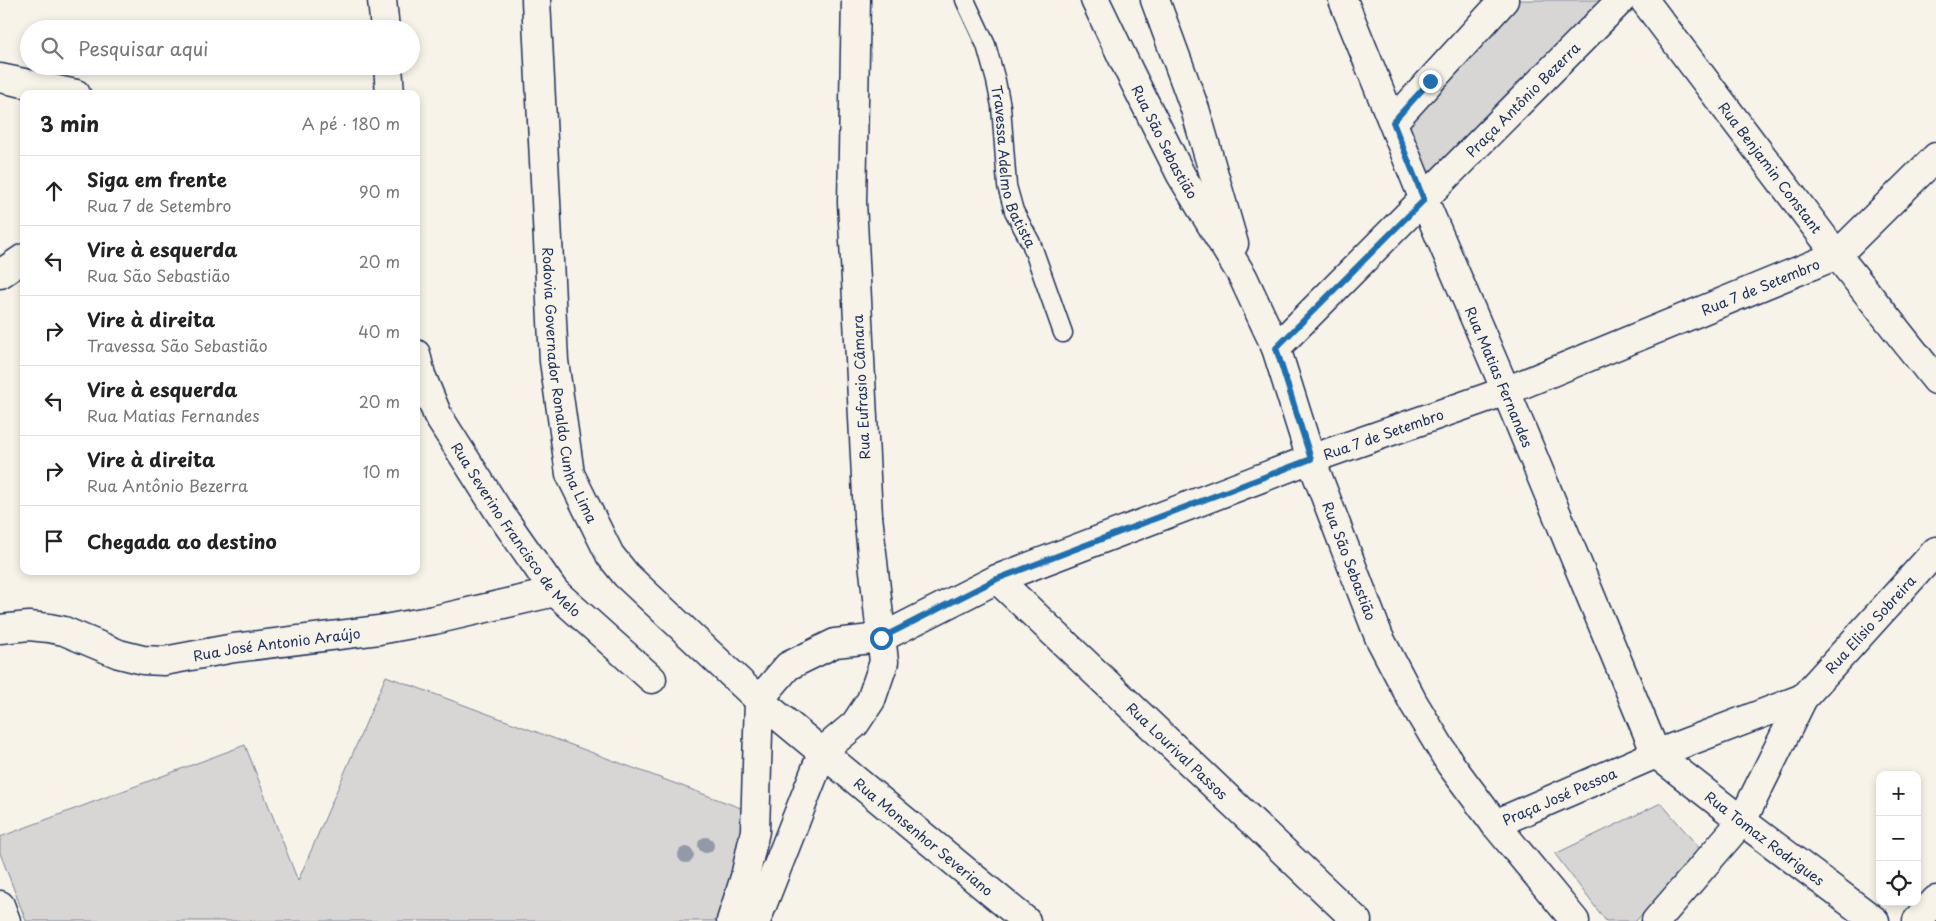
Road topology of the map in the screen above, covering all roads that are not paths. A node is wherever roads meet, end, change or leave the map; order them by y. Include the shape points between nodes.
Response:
1 (382, 0) edge
2 (536, 0) edge
3 (856, 0) edge
4 (965, 0) edge
5 (1096, 0) edge
6 (1154, 0) edge
7 (1342, 0) edge
8 (1504, 0) edge
9 (1621, 0) edge
10 (1644, 0) edge
11 (384, 20) edge
12 (389, 75) edge
13 (0, 78) edge
14 (57, 90) edge
15 (390, 90) edge
16 (1393, 122) junction
17 (1936, 157) edge
18 (1424, 200) junction
19 (1837, 255) junction
20 (20, 261) edge
21 (0, 274) edge
22 (1243, 277) junction
23 (1063, 333) dead end
24 (1276, 348) junction
25 (420, 371) edge
26 (1936, 380) edge
27 (1506, 391) junction
28 (1311, 459) junction
29 (1936, 551) edge
30 (997, 579) junction
31 (554, 592) junction
32 (0, 629) edge
33 (881, 638) junction
34 (652, 680) dead end
35 (1803, 698) junction
36 (760, 700) junction
37 (823, 751) junction
38 (1656, 754) junction
39 (1742, 821) junction
40 (1495, 824) junction
41 (1936, 900) edge
42 (0, 905) edge
43 (6, 921) edge
44 (731, 921) edge
45 (756, 921) edge
46 (1026, 921) edge
47 (1357, 921) edge
48 (1575, 921) edge
49 (1656, 921) edge
50 (1875, 921) edge
51 (1917, 921) edge

1 - 11 street
2 - 36 street, Rodovia Governador Ronaldo Cunha Lima via 554,361 570,474 606,548 626,575
3 - 33 street, Rua Eufrasio Câmara via 852,202 868,516
4 - 23 lane, Travessa Adelmo Batista via 986,45 996,80 1007,186 1014,211 1031,243
5 - 22 street, Rua São Sebastião via 1181,175
6 - 22 street, Rua São Sebastião via 1195,109
7 - 16 street, Rua Matias Fernandes
8 - 16 street
9 - 18 street, Praça Antônio Bezerra
10 - 19 street, Rua Benjamin Constant
12 - 15 street
13 - 14 street
16 - 18 street, Rua Matias Fernandes
17 - 19 street, Rua 7 de Setembro
18 - 24 street, Praça Antônio Bezerra
18 - 27 street, Rua Matias Fernandes
19 - 26 street, Rua Benjamin Constant
19 - 27 street, Rua 7 de Setembro
20 - 21 street
22 - 24 street, Rua São Sebastião
24 - 28 street, Rua São Sebastião
25 - 31 street, Rua Severino Francisco de Melo via 438,416
27 - 28 street, Rua 7 de Setembro
27 - 38 street, Rua Matias Fernandes
28 - 30 street, Rua 7 de Setembro
28 - 40 street, Rua São Sebastião via 1379,637 1451,765
29 - 35 street, Rua Elisio Sobreira
30 - 33 street, Rua 7 de Setembro
30 - 47 street, Rua Lourival Passos
31 - 32 street, Rua José Antonio Araújo via 379,630 234,648 164,661 119,654 49,628
31 - 34 street, Rua Severino Francisco de Melo
33 - 36 street, Rua 7 de Setembro via 835,643 788,666
33 - 37 street, Rua Eufrasio Câmara via 884,662 871,700 855,724
35 - 38 street, Rua Elisio Sobreira
35 - 39 street, Rua Elisio Sobreira
36 - 37 street, Rodovia Governador Ronaldo Cunha Lima
36 - 44 street via 755,831
37 - 45 street
37 - 46 street, Rua Monsenhor Severiano
38 - 39 street, Rua Tomaz Rodrigues
38 - 40 street, Praça José Pessoa
39 - 49 street
39 - 50 street, Rua Tomaz Rodrigues
40 - 48 street, Praça José Pessoa
41 - 51 street
42 - 43 street

